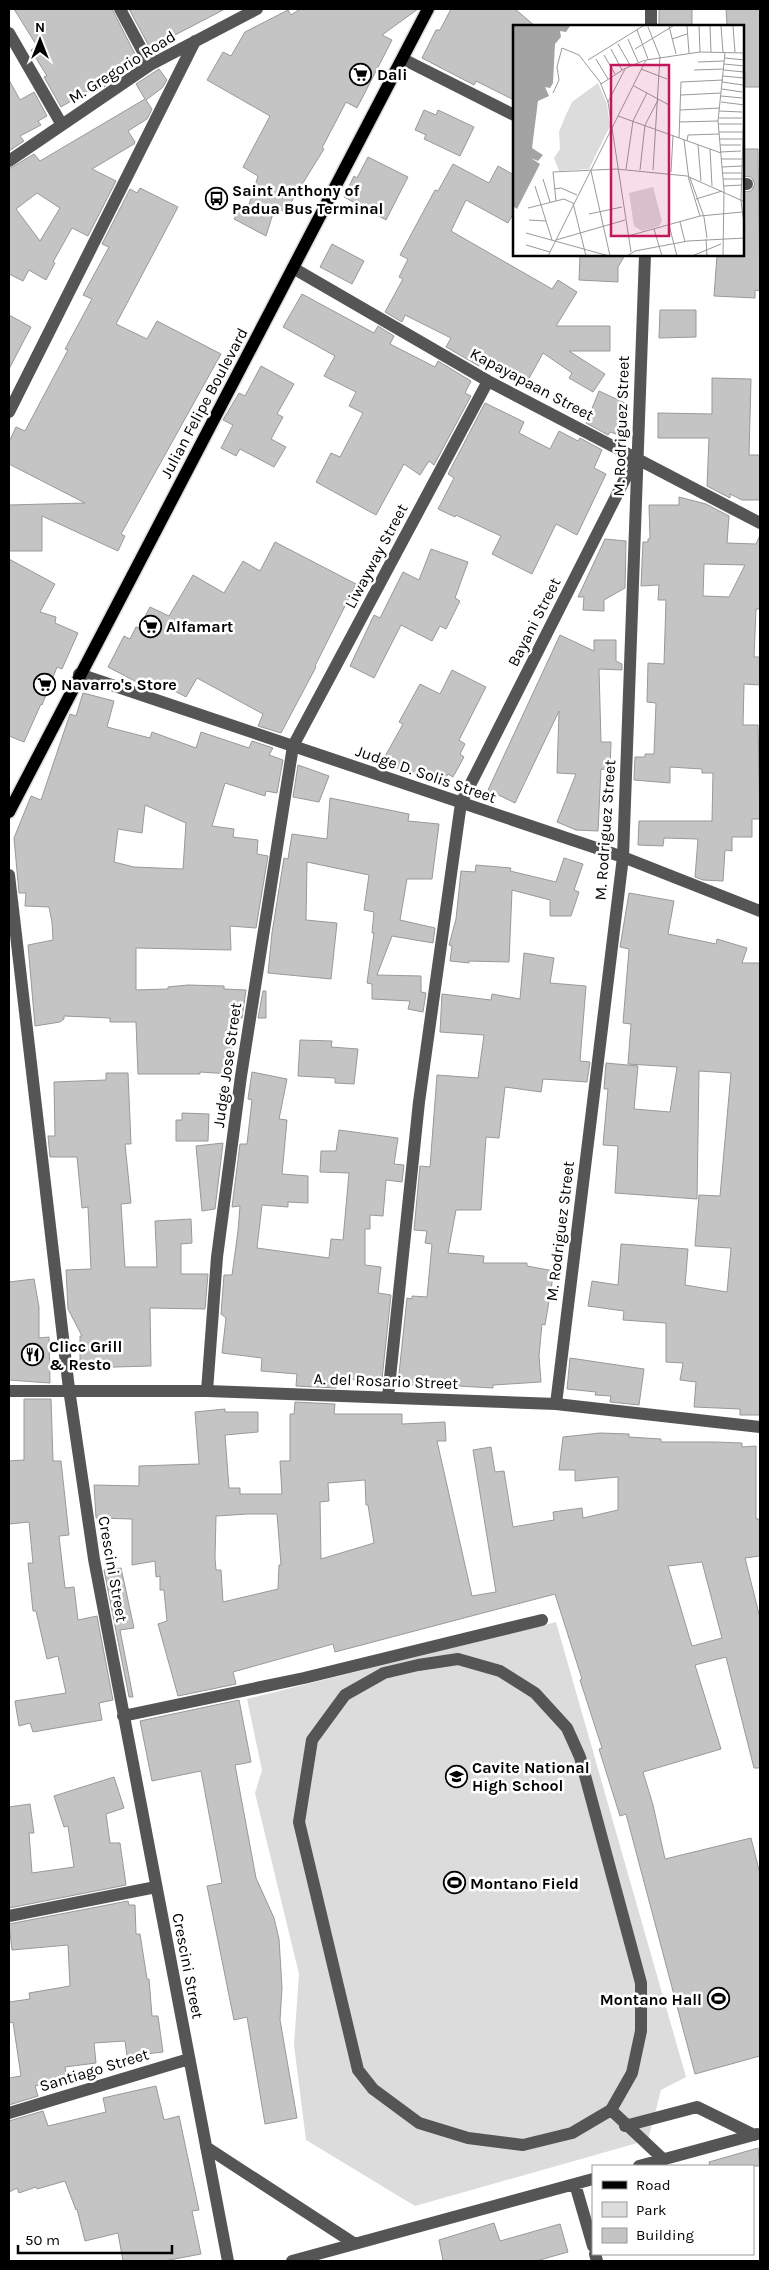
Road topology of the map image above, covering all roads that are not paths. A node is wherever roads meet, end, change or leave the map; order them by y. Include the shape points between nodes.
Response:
1 (120, 9) edge
2 (257, 9) edge
3 (428, 9) edge
4 (651, 9) edge
5 (651, 25) edge
6 (9, 33) edge
7 (195, 41) junction
8 (403, 59) junction
9 (150, 66) junction
10 (513, 114) edge
11 (62, 125) junction
12 (9, 161) edge
13 (645, 256) edge
14 (293, 268) junction
15 (488, 381) junction
16 (9, 412) edge
17 (636, 457) junction
18 (760, 523) edge
19 (79, 674) junction
20 (293, 746) junction
21 (461, 803) junction
22 (9, 812) edge
23 (623, 857) junction
24 (9, 875) edge
25 (760, 911) edge
26 (69, 1389) junction
27 (9, 1391) edge
28 (207, 1391) junction
29 (388, 1397) junction
30 (556, 1404) junction
31 (760, 1427) edge
32 (542, 1620) dead end
33 (123, 1716) junction
34 (156, 1887) junction
35 (9, 1916) edge
36 (189, 2059) junction
37 (611, 2110) junction
38 (9, 2113) edge
39 (626, 2126) junction
40 (757, 2134) edge
41 (206, 2147) junction
42 (664, 2160) junction
43 (643, 2165) edge
44 (592, 2179) edge
45 (575, 2184) junction
46 (592, 2243) edge
47 (354, 2244) junction
48 (228, 2261) edge
49 (292, 2261) edge

1 - 9 street
2 - 7 street, M. Gregorio Road
3 - 8 main road, Julian Felipe Boulevard
4 - 5 street
6 - 11 street
7 - 9 street, M. Gregorio Road
7 - 16 street
8 - 10 street
8 - 14 main road, Julian Felipe Boulevard
9 - 11 street, M. Gregorio Road
11 - 12 street, M. Gregorio Road
13 - 17 street, M. Rodriguez Street
14 - 15 street, Kapayapaan Street
14 - 19 main road, Julian Felipe Boulevard
15 - 17 street, Kapayapaan Street
15 - 20 street, Liwayway Street
17 - 18 street, Kapayapaan Street
17 - 21 street, Bayani Street
17 - 23 street, M. Rodriguez Street
19 - 20 street, Judge D. Solis Street
19 - 22 main road, Julian Felipe Boulevard
20 - 21 street, Judge D. Solis Street
20 - 28 street, Judge Jose Street via 241,1076 217,1257
21 - 23 street, Judge D. Solis Street
21 - 29 street, Bayani Street via 419,1102
23 - 25 street, Judge D. Solis Street
23 - 30 street, M. Rodriguez Street
24 - 26 street, Crescini Street
26 - 27 street, A. del Rosario Street
26 - 28 street, A. del Rosario Street
26 - 33 street, Crescini Street via 94,1559
28 - 29 street, A. del Rosario Street
29 - 30 street, A. del Rosario Street
30 - 31 street, A. del Rosario Street
32 - 33 street via 304,1678
33 - 34 street, Crescini Street
34 - 35 street
34 - 36 street, Crescini Street
36 - 38 street, Santiago Street
36 - 41 street, Crescini Street
37 - 37 street via 572,2133 523,2145 468,2138 419,2123 373,2089 358,2070 298,1822 312,1740 345,1694 384,1673 458,1659 500,1671 535,1693 567,1728 580,1757 641,1984 641,2031 632,2073
37 - 39 street
39 - 40 street via 697,2106
39 - 42 street
40 - 42 street
41 - 47 street
41 - 48 street, Crescini Street
42 - 43 street
44 - 45 street
45 - 46 street
45 - 47 street
47 - 49 street

